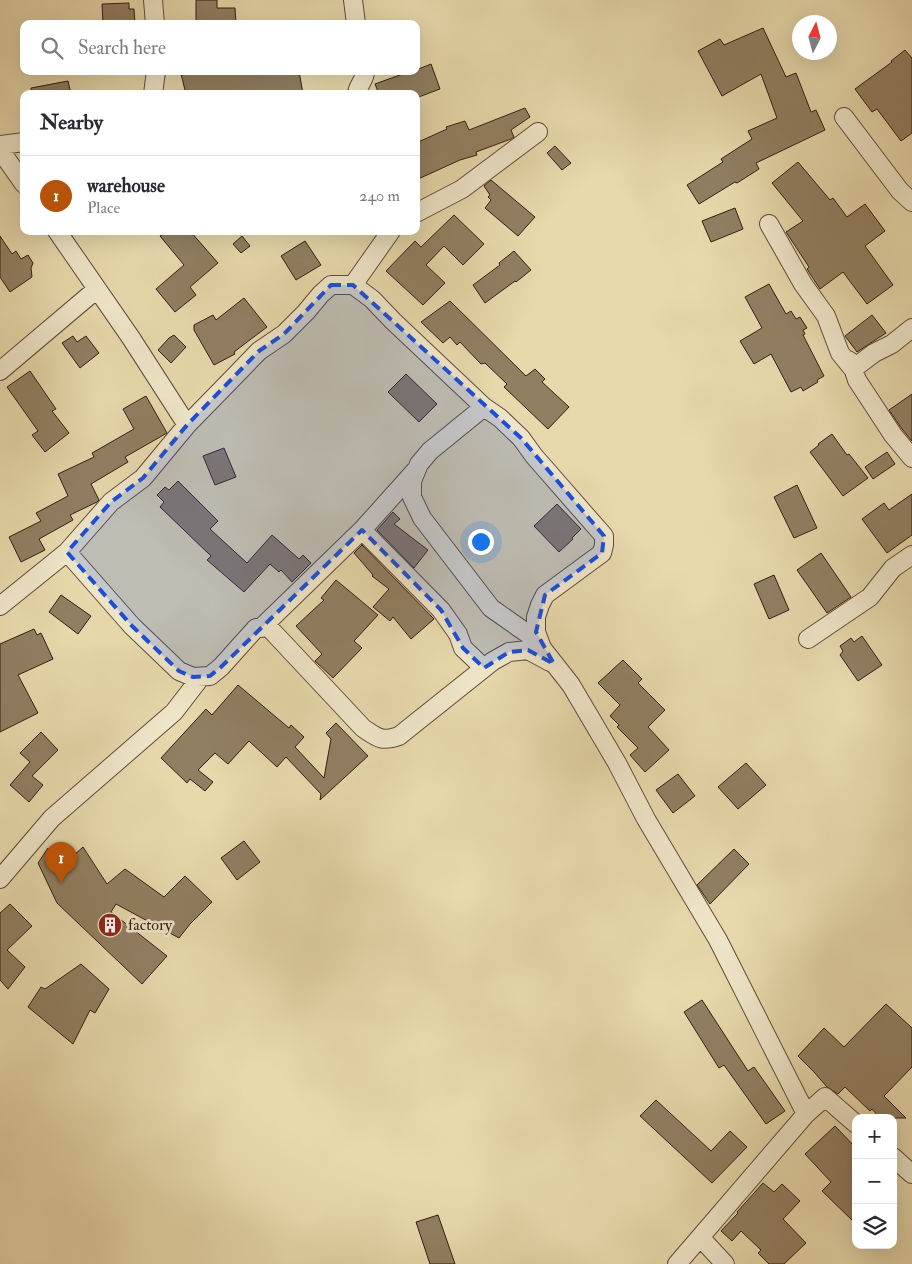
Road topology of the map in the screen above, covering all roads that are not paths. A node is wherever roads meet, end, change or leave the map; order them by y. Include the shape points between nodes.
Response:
1 (153, 0) edge
2 (353, 0) edge
3 (156, 20) edge
4 (356, 20) edge
5 (155, 75) edge
6 (364, 75) edge
7 (153, 90) edge
8 (357, 90) edge
9 (844, 117) dead end
10 (538, 132) dead end
11 (20, 142) edge
12 (0, 145) edge
13 (0, 150) edge
14 (20, 178) edge
15 (912, 202) edge
16 (420, 211) edge
17 (769, 224) dead end
18 (60, 235) edge
19 (388, 235) edge
20 (353, 284) junction
21 (97, 289) junction
22 (912, 328) edge
23 (840, 353) junction
24 (0, 372) edge
25 (484, 407) junction
26 (187, 425) junction
27 (912, 458) edge
28 (418, 468) junction
29 (362, 530) junction
30 (67, 552) junction
31 (912, 555) edge
32 (0, 606) edge
33 (261, 628) junction
34 (808, 639) dead end
35 (542, 648) junction
36 (554, 664) junction
37 (484, 668) junction
38 (200, 677) junction
39 (0, 879) edge
40 (806, 1114) junction
41 (852, 1121) edge
42 (895, 1159) edge
43 (912, 1174) edge
44 (700, 1237) junction
45 (677, 1264) edge
46 (725, 1264) edge

1 - 3 street
2 - 4 street
5 - 7 street
6 - 8 street
9 - 15 street
10 - 16 street via 462,189
11 - 12 street
13 - 14 street
17 - 23 street via 803,284 826,316
18 - 21 street
19 - 20 street
20 - 25 street
20 - 26 street via 331,285 284,334 259,351
21 - 24 street
21 - 26 street
22 - 23 street via 854,369
23 - 27 street via 851,362 856,380
25 - 28 street via 430,451
25 - 35 street via 521,438 604,536 602,553 545,595 536,617 536,632
26 - 30 street via 143,478 111,502
28 - 29 street
28 - 35 street via 412,481 412,497 422,518 491,608
29 - 33 street
29 - 37 street via 441,610 458,634 463,648
30 - 32 street
30 - 38 street via 132,626 179,671
31 - 34 street via 893,568 870,597
33 - 37 street via 267,626 274,632 363,728 388,740 399,736
33 - 38 street via 256,628 215,672
35 - 36 street
36 - 37 street via 528,650 509,652
36 - 40 street via 572,685 718,940
38 - 39 street via 174,712 52,818
40 - 41 street via 825,1097
40 - 44 street
42 - 43 street
44 - 45 street
44 - 46 street

